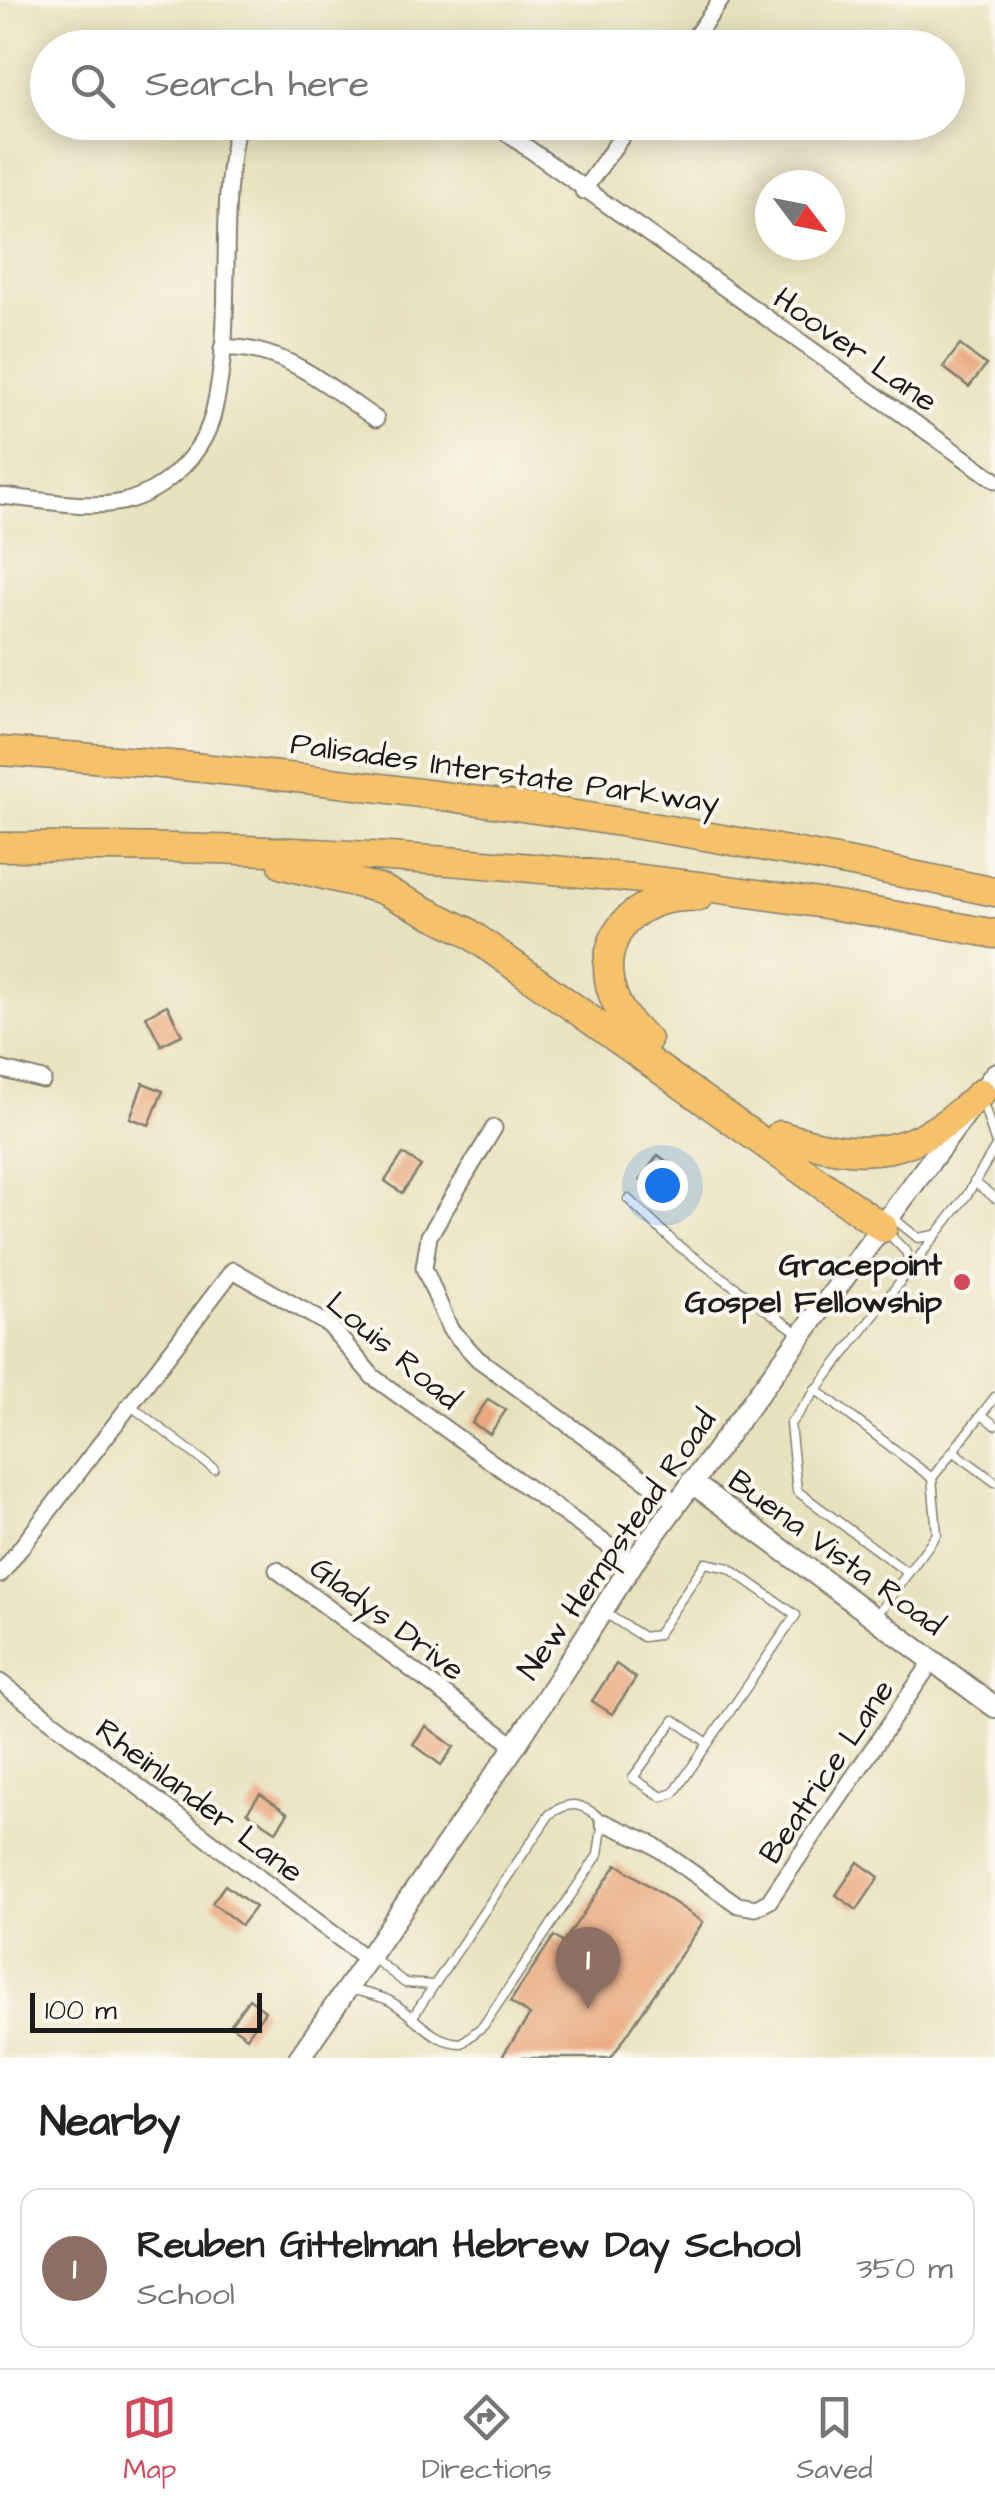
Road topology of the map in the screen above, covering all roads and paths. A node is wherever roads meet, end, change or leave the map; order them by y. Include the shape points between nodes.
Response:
1 (721, 0) edge
2 (700, 30) edge
3 (234, 140) edge
4 (515, 140) edge
5 (619, 140) edge
6 (582, 191) junction
7 (222, 348) junction
8 (376, 419) dead end
9 (995, 480) edge
10 (0, 496) edge
11 (0, 751) edge
12 (88, 846) junction
13 (0, 848) edge
14 (995, 892) edge
15 (894, 915) junction
16 (995, 934) edge
17 (0, 1069) edge
18 (43, 1080) dead end
19 (988, 1084) edge
20 (494, 1128) dead end
21 (780, 1135) junction
22 (995, 1145) edge
23 (974, 1182) junction
24 (995, 1198) edge
25 (628, 1199) dead end
26 (887, 1222) junction
27 (938, 1232) junction
28 (908, 1273) junction
29 (802, 1335) junction
30 (816, 1388) junction
31 (995, 1396) edge
32 (130, 1405) junction
33 (982, 1414) junction
34 (995, 1425) edge
35 (953, 1451) junction
36 (214, 1469) dead end
37 (932, 1478) junction
38 (692, 1482) junction
39 (995, 1482) edge
40 (677, 1503) junction
41 (633, 1563) junction
42 (277, 1570) dead end
43 (908, 1573) junction
44 (0, 1574) edge
45 (602, 1611) junction
46 (875, 1618) junction
47 (933, 1660) junction
48 (0, 1682) edge
49 (995, 1707) edge
50 (708, 1743) junction
51 (514, 1746) junction
52 (603, 1822) junction
53 (369, 1958) junction
54 (432, 1985) junction
55 (348, 1988) junction
56 (412, 2018) junction
57 (299, 2058) edge

1 - 2 street
3 - 7 street
4 - 6 street, Hoover Lane
5 - 6 street
6 - 9 street, Hoover Lane
7 - 8 street via 252,346 285,357
7 - 10 street via 214,412 202,440 157,487 121,502
11 - 14 highway, Palisades Interstate Parkway via 212,768 500,803
12 - 13 highway
12 - 15 highway via 493,862
12 - 26 highway via 289,865 416,904 512,961
15 - 16 highway
15 - 21 highway via 678,896 645,906 618,932 607,972 619,1013
17 - 18 street
19 - 21 highway via 937,1130 895,1149 838,1150
19 - 22 lane
19 - 26 street, New Hempstead Road
20 - 40 street via 429,1236 424,1268 450,1329 478,1359
21 - 26 highway
22 - 23 lane
23 - 24 lane
23 - 27 lane
25 - 29 lane via 676,1244
26 - 27 lane via 918,1238
26 - 28 lane via 906,1253
26 - 29 street, New Hempstead Road
27 - 28 lane
28 - 30 lane
29 - 38 street, New Hempstead Road
30 - 37 lane
30 - 43 lane via 790,1424 797,1491
31 - 33 lane
32 - 36 lane
32 - 41 street, Louis Road via 233,1270 329,1325 373,1377
32 - 44 street, Louis Road
33 - 34 lane
33 - 35 lane
35 - 37 lane
35 - 39 lane
37 - 43 lane via 937,1534
38 - 40 street, New Hempstead Road
38 - 46 street, Buena Vista Road
40 - 41 street, New Hempstead Road
41 - 45 street, New Hempstead Road
42 - 51 street, Gladys Drive
43 - 46 lane
45 - 50 lane via 643,1637 657,1635 705,1563 729,1568 796,1615
45 - 51 street, New Hempstead Road
46 - 47 street, Buena Vista Road
47 - 49 street, Buena Vista Road
47 - 52 street, Beatrice Lane via 769,1901 756,1908 738,1905 648,1842
48 - 53 street, Rheinlander Lane
50 - 50 lane via 674,1793 662,1797 633,1778 674,1720
51 - 53 street, New Hempstead Road
52 - 54 lane via 580,1804 566,1803 550,1814
52 - 56 lane via 598,1854 483,2026 462,2044 448,2044
53 - 54 lane via 405,1984
53 - 55 street, New Hempstead Road
54 - 56 lane
55 - 56 lane via 388,2000
55 - 57 street, New Hempstead Road

